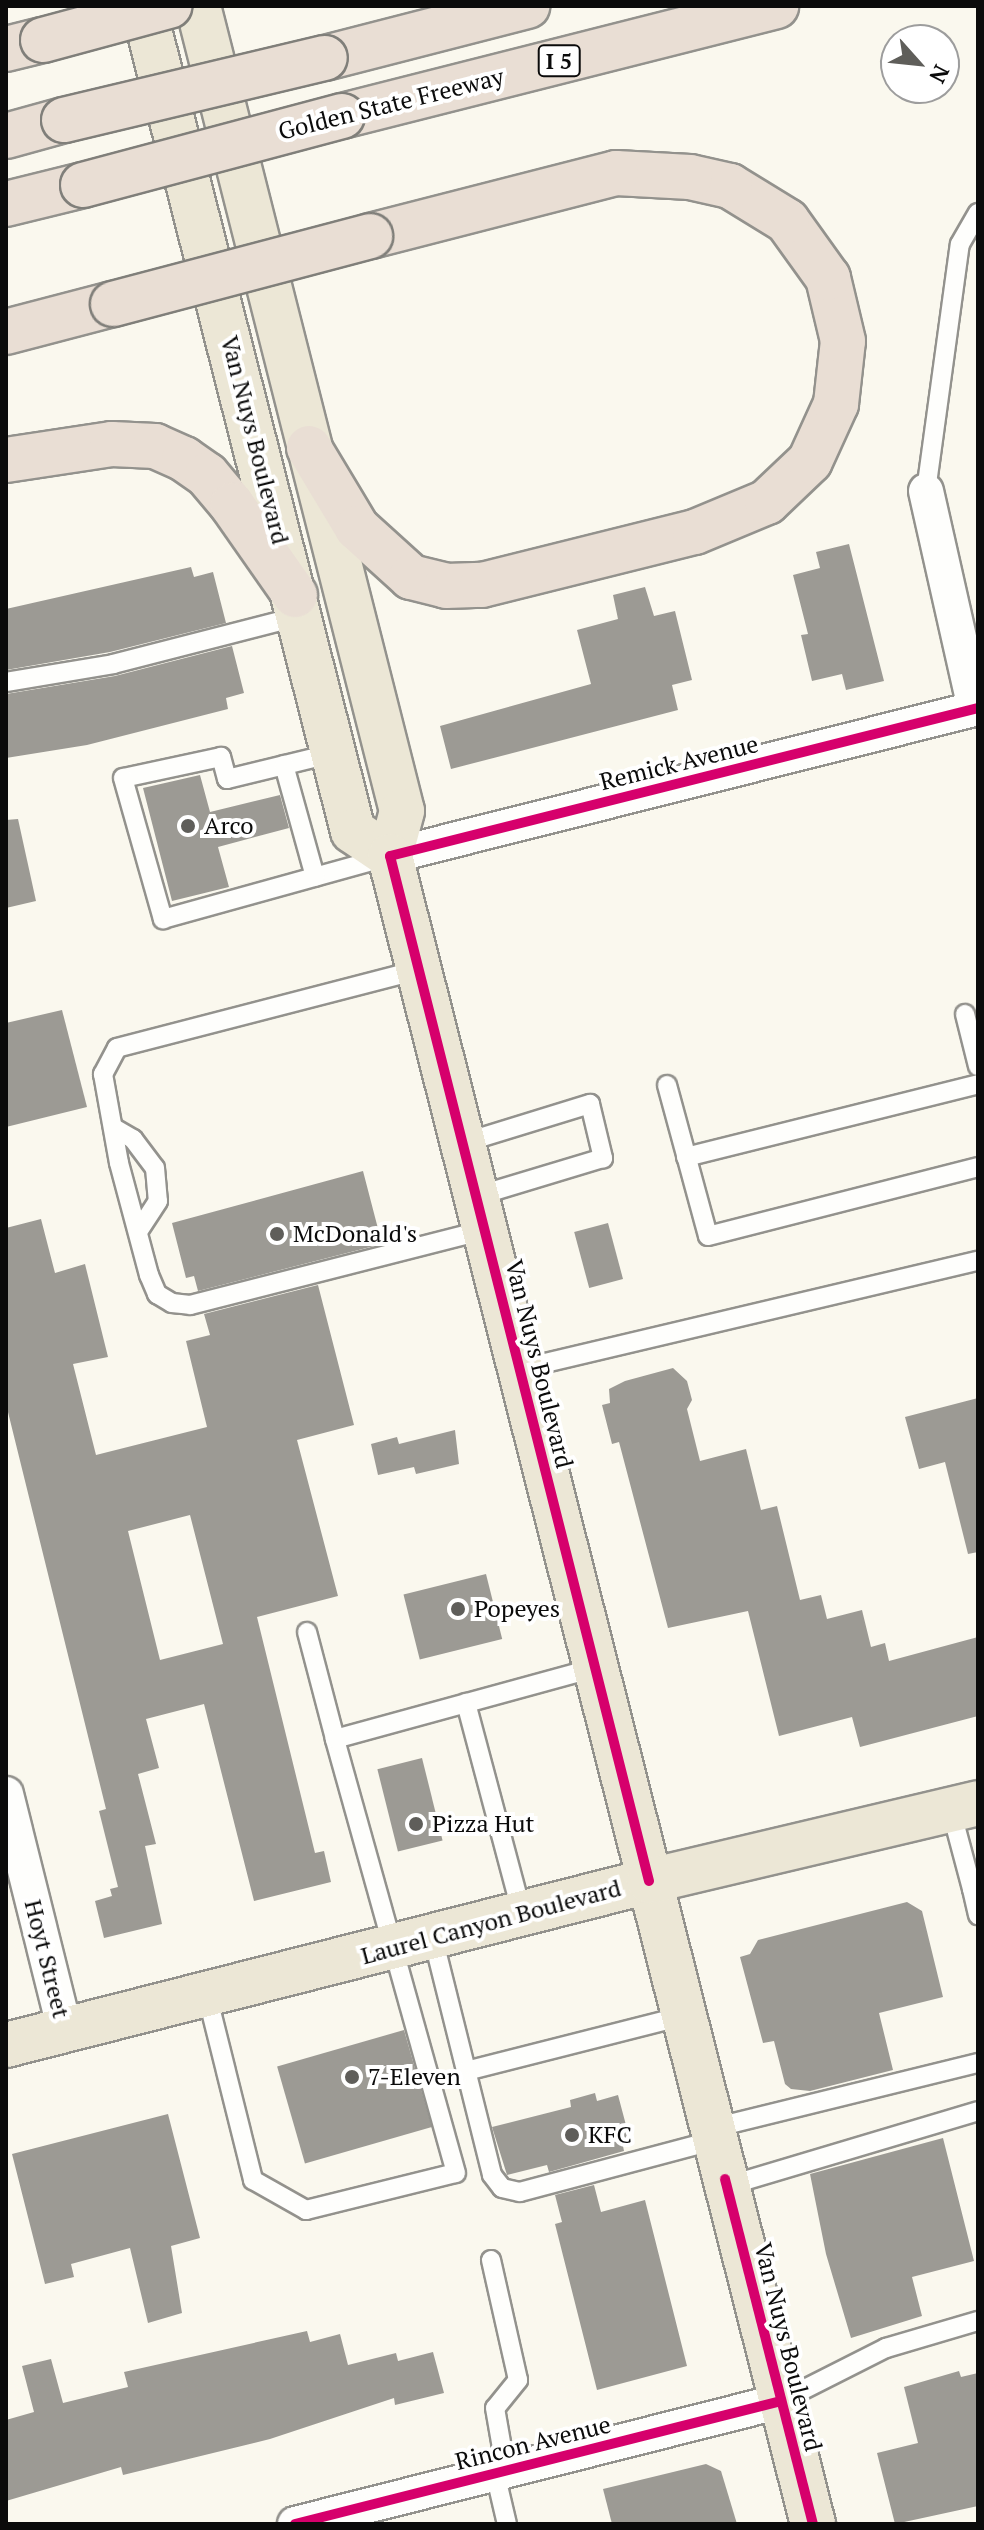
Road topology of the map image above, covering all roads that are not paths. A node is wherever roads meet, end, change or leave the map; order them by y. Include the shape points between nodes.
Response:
1 (143, 6) edge
2 (169, 6) edge
3 (198, 6) edge
4 (527, 6) edge
5 (776, 6) edge
6 (25, 44) edge
7 (6, 136) edge
8 (6, 204) edge
9 (978, 213) edge
10 (6, 332) edge
11 (309, 448) junction
12 (6, 460) edge
13 (926, 491) joint
14 (297, 606) junction
15 (6, 682) edge
16 (976, 709) edge
17 (334, 753) junction
18 (284, 765) junction
19 (390, 856) junction
20 (315, 877) junction
21 (419, 970) junction
22 (965, 1014) dead end
23 (978, 1066) edge
24 (978, 1084) edge
25 (667, 1085) dead end
26 (114, 1128) junction
27 (463, 1143) junction
28 (686, 1157) junction
29 (978, 1167) edge
30 (480, 1213) junction
31 (140, 1229) junction
32 (978, 1261) edge
33 (520, 1369) junction
34 (307, 1632) dead end
35 (595, 1668) junction
36 (466, 1703) junction
37 (335, 1739) junction
38 (6, 1794) edge
39 (965, 1807) edge
40 (649, 1881) junction
41 (975, 1890) edge
42 (978, 1913) edge
43 (522, 1914) junction
44 (413, 1943) junction
45 (207, 1995) junction
46 (684, 2016) junction
47 (65, 2030) junction
48 (6, 2045) edge
49 (978, 2063) edge
50 (466, 2071) junction
51 (978, 2111) edge
52 (713, 2134) junction
53 (727, 2186) junction
54 (491, 2260) dead end
55 (978, 2321) edge
56 (781, 2401) junction
57 (500, 2472) junction
58 (295, 2524) edge
59 (507, 2524) edge
60 (813, 2524) edge

1 - 14 main road, Van Nuys Boulevard
2 - 6 highway, bridge
3 - 11 main road, Van Nuys Boulevard
4 - 7 highway, bridge
5 - 8 highway, Golden State Freeway / I 5, bridge
9 - 13 lane via 960,244
10 - 11 highway, bridge via 616,173 690,177 730,186 787,221 828,278 843,341 836,404 810,461 767,502 695,532 482,585 446,586 411,577 357,528
11 - 19 main road, Van Nuys Boulevard via 402,811
12 - 14 highway via 112,444 155,446 184,459 207,475 232,505
13 - 16 street
14 - 15 lane via 113,664
14 - 17 main road, Van Nuys Boulevard
16 - 19 street, Remick Avenue
17 - 18 lane
17 - 19 main road, Van Nuys Boulevard via 353,831
18 - 20 lane
18 - 20 lane via 227,779 221,757 123,778 163,919
19 - 20 lane
19 - 21 main road, Van Nuys Boulevard
21 - 26 lane via 126,1044 109,1057 103,1074
21 - 27 main road, Van Nuys Boulevard
22 - 23 lane
24 - 28 lane
25 - 28 lane
26 - 31 lane
26 - 31 lane via 133,1139 155,1168 158,1201
27 - 30 main road, Van Nuys Boulevard
27 - 30 lane via 590,1104 603,1158
28 - 29 lane via 708,1236
30 - 31 lane via 190,1305 157,1294
30 - 33 main road, Van Nuys Boulevard
32 - 33 lane
33 - 35 main road, Van Nuys Boulevard
34 - 37 lane
35 - 36 lane
35 - 40 main road, Van Nuys Boulevard
36 - 37 lane
36 - 43 lane
37 - 44 lane
38 - 47 street, Hoyt Street
39 - 40 main road, Laurel Canyon Boulevard
39 - 41 lane
40 - 43 main road, Laurel Canyon Boulevard
40 - 46 main road, Van Nuys Boulevard
41 - 42 lane
43 - 44 main road, Laurel Canyon Boulevard
44 - 45 main road, Laurel Canyon Boulevard
44 - 45 lane via 456,2173 306,2210 253,2180
44 - 50 lane
45 - 47 main road, Laurel Canyon Boulevard
46 - 50 lane
46 - 52 main road, Van Nuys Boulevard
47 - 48 main road, Laurel Canyon Boulevard
49 - 52 lane
50 - 52 lane via 492,2175 502,2188 520,2192
51 - 53 lane
52 - 53 main road, Van Nuys Boulevard
53 - 56 main road, Van Nuys Boulevard
54 - 57 lane via 518,2380 495,2408
55 - 56 lane via 886,2348
56 - 57 street, Rincon Avenue
56 - 60 main road, Van Nuys Boulevard
57 - 58 street, Rincon Avenue
57 - 59 lane

